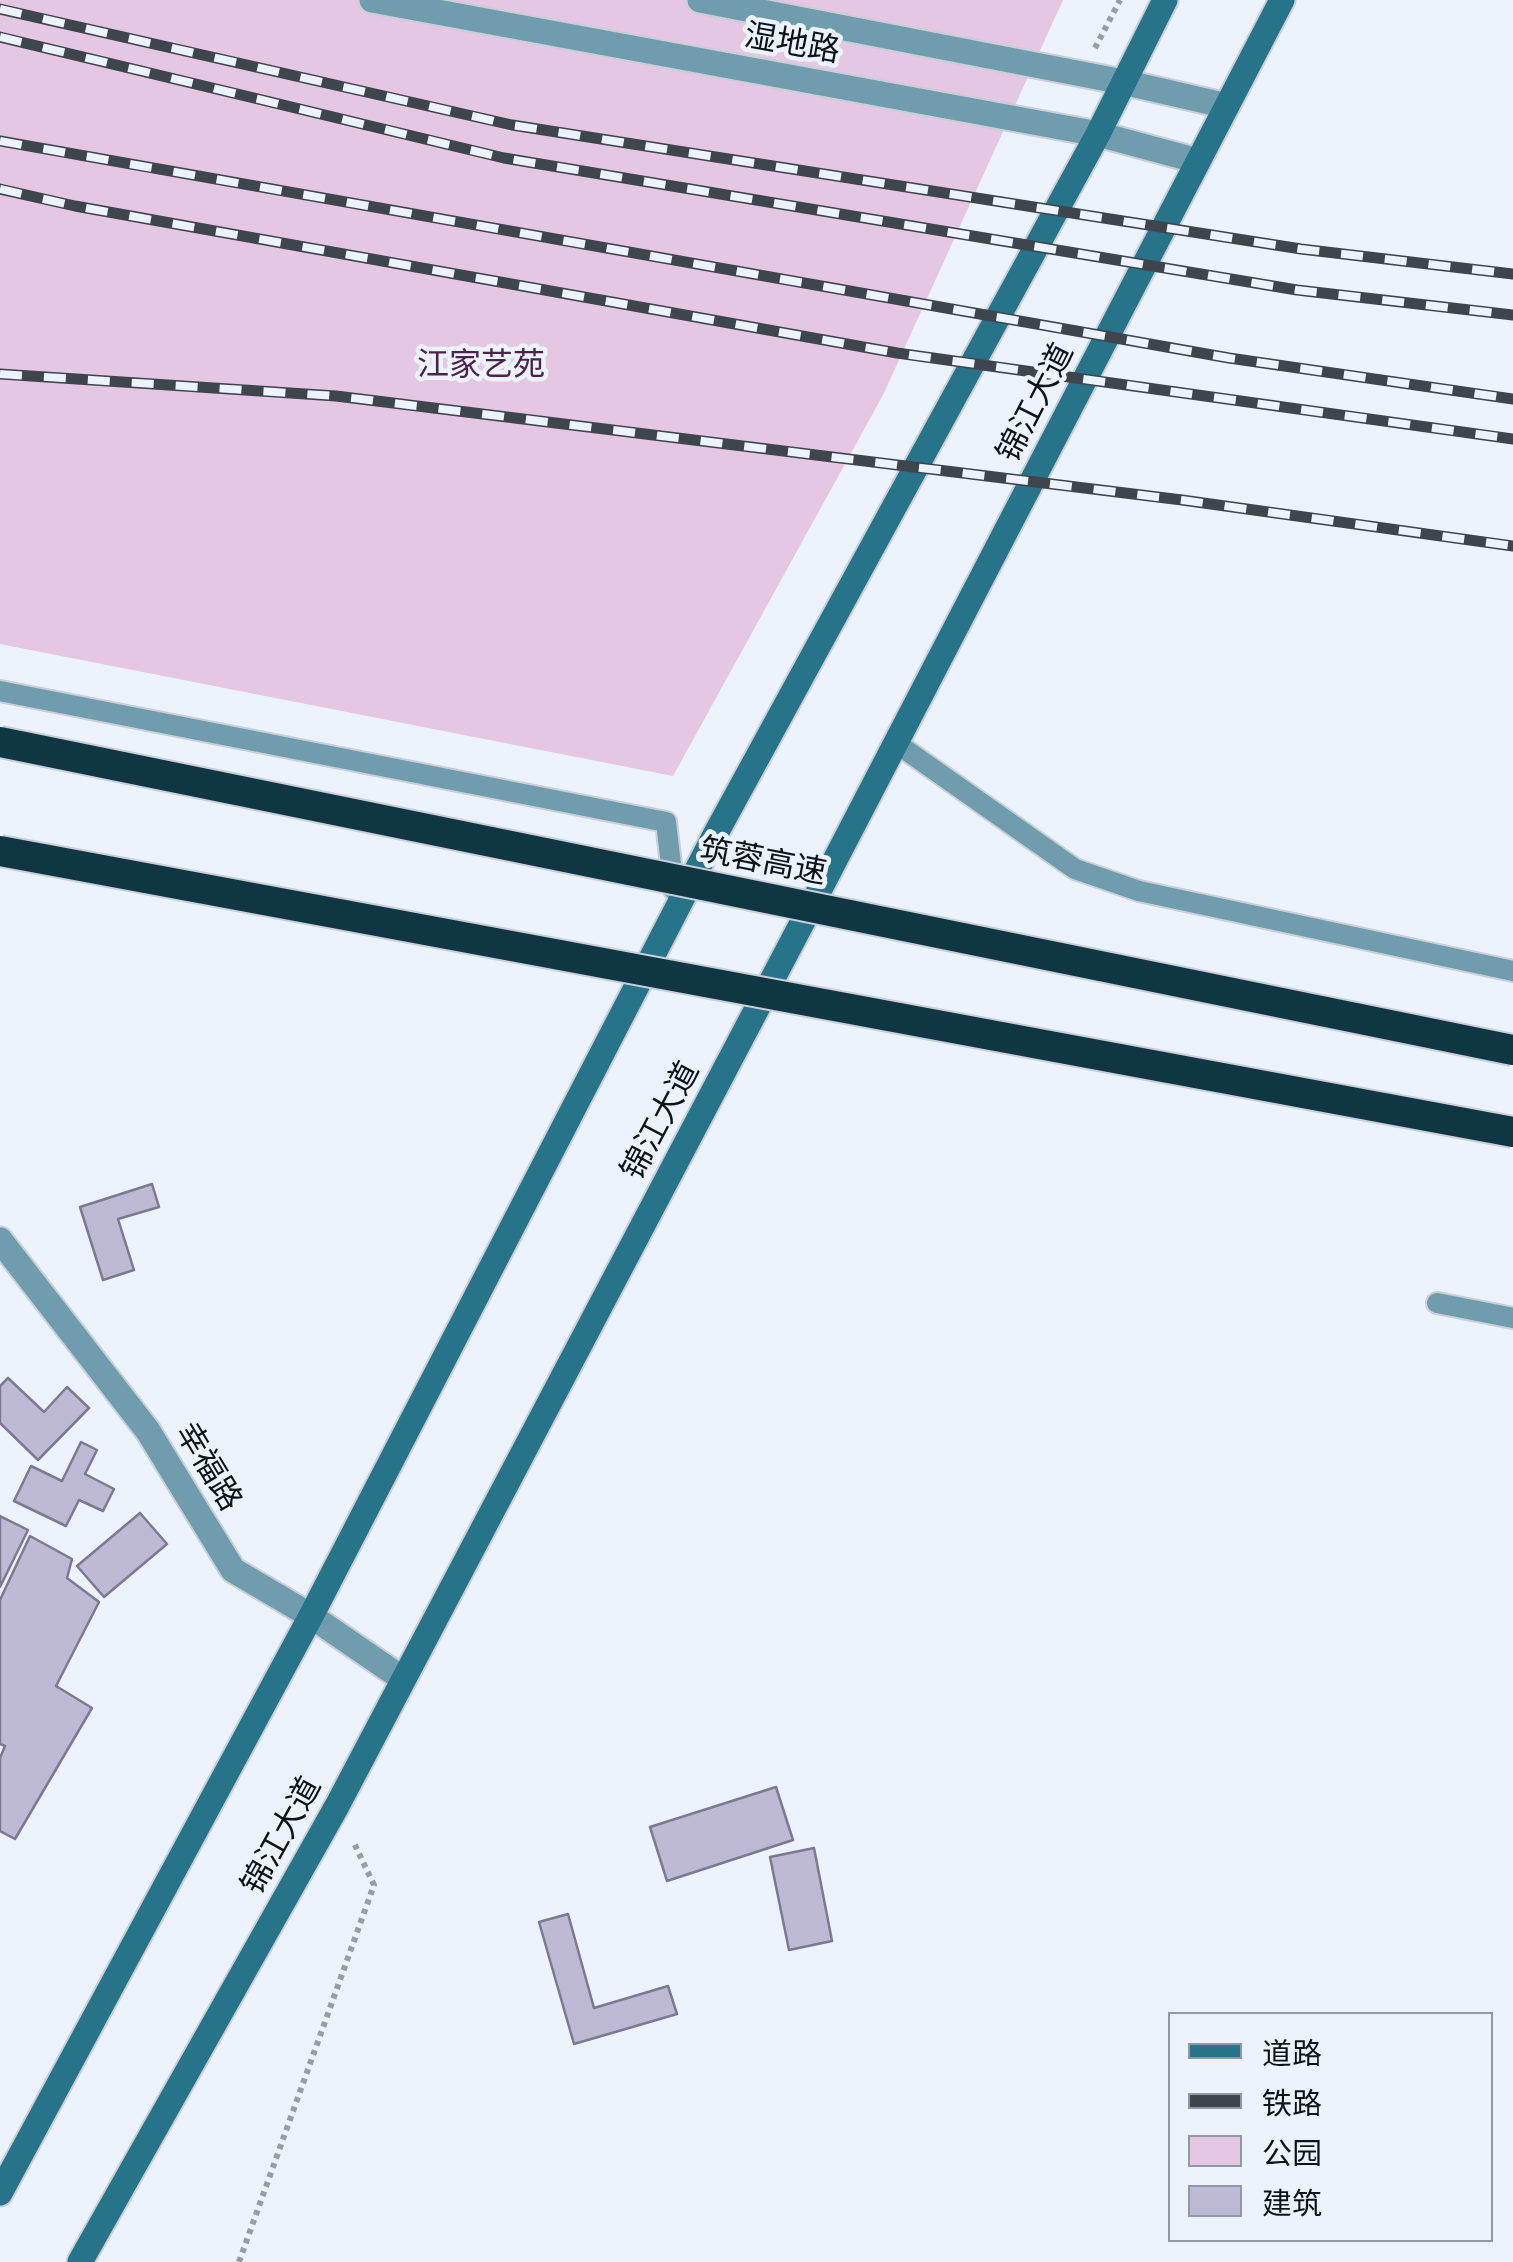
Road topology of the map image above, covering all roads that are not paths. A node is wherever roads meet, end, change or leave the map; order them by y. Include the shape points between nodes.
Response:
1 (372, 0) edge
2 (700, 0) edge
3 (1165, 0) edge
4 (1282, 0) edge
5 (1124, 82) junction
6 (1227, 106) junction
7 (1098, 134) junction
8 (1198, 161) junction
9 (0, 691) edge
10 (0, 742) edge
11 (896, 743) junction
12 (0, 850) edge
13 (676, 912) junction
14 (1513, 971) edge
15 (1513, 1050) edge
16 (1513, 1132) edge
17 (0, 1240) edge
18 (1437, 1303) dead end
19 (1513, 1318) edge
20 (310, 1616) junction
21 (403, 1679) junction
22 (0, 2194) edge
23 (80, 2262) edge

1 - 7 street, 湿地路
2 - 5 street, 湿地路
3 - 5 main road
4 - 6 main road, 锦江大道
5 - 6 street, 湿地路
5 - 7 main road
6 - 8 main road, 锦江大道
7 - 8 street, 湿地路
7 - 13 main road
8 - 11 main road, 锦江大道
9 - 13 lane via 666,822
10 - 15 highway, 筑蓉高速, bridge
11 - 14 lane via 1075,870 1138,891
11 - 21 main road, 锦江大道
12 - 16 highway, bridge
13 - 20 main road
17 - 20 street, 幸福路 via 148,1432 233,1570
18 - 19 lane
20 - 21 street, 幸福路
20 - 22 main road
21 - 23 main road, 锦江大道

